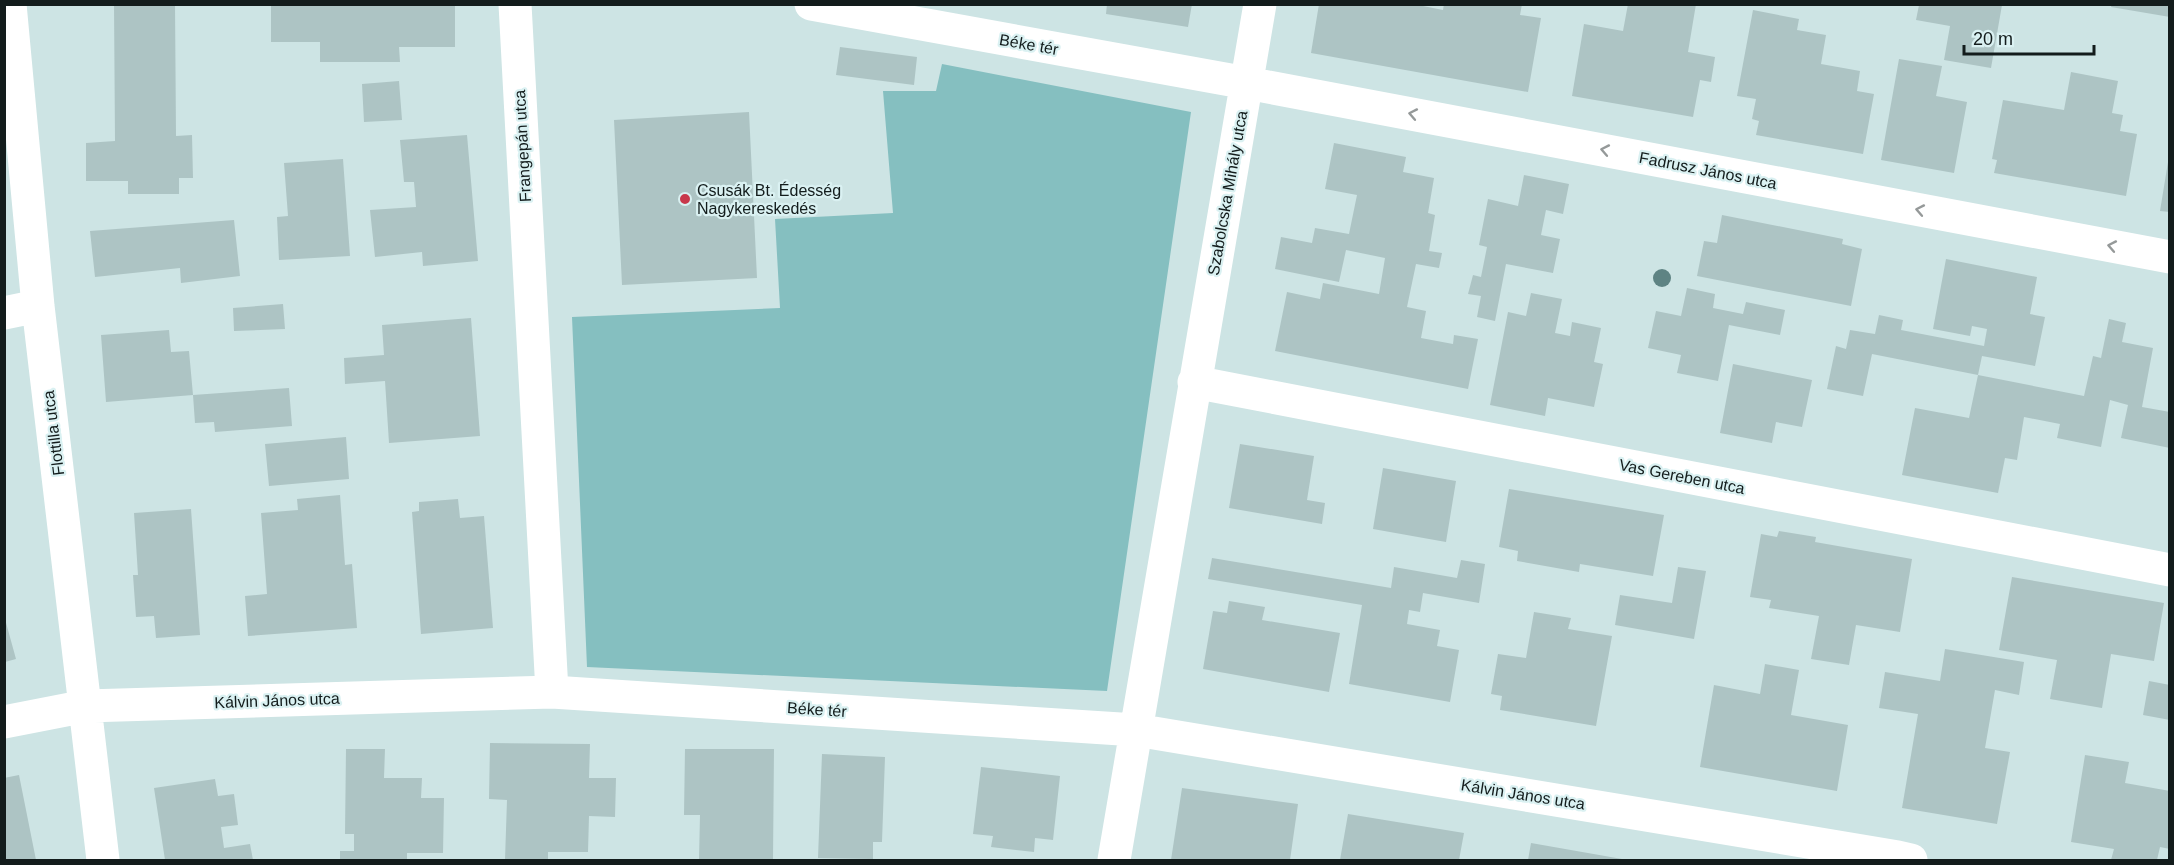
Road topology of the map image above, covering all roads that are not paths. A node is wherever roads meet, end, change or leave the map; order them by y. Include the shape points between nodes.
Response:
1 (10, 4) edge
2 (515, 4) edge
3 (811, 4) edge
4 (1260, 4) edge
5 (1246, 83) junction
6 (2169, 257) edge
7 (38, 306) junction
8 (4, 313) edge
9 (1194, 382) junction
10 (2169, 570) edge
11 (552, 692) junction
12 (86, 706) junction
13 (4, 722) edge
14 (1136, 730) junction
15 (103, 861) edge
16 (1114, 861) edge
17 (1911, 861) edge

1 - 7 street, Flottilla utca
2 - 11 street, Frangepán utca
3 - 5 street, Béke tér
4 - 5 street, Szabolcska Mihály utca
6 -> 5 street, Fadrusz János utca
5 - 9 street, Szabolcska Mihály utca
7 - 8 street
7 - 12 street, Flottilla utca
9 - 10 street, Vas Gereben utca
9 - 14 street
11 - 12 street, Kálvin János utca
11 - 14 street, Béke tér
12 - 13 street, Kálvin János utca
12 - 15 street, Flottilla utca
14 - 16 street
14 - 17 street, Kálvin János utca

